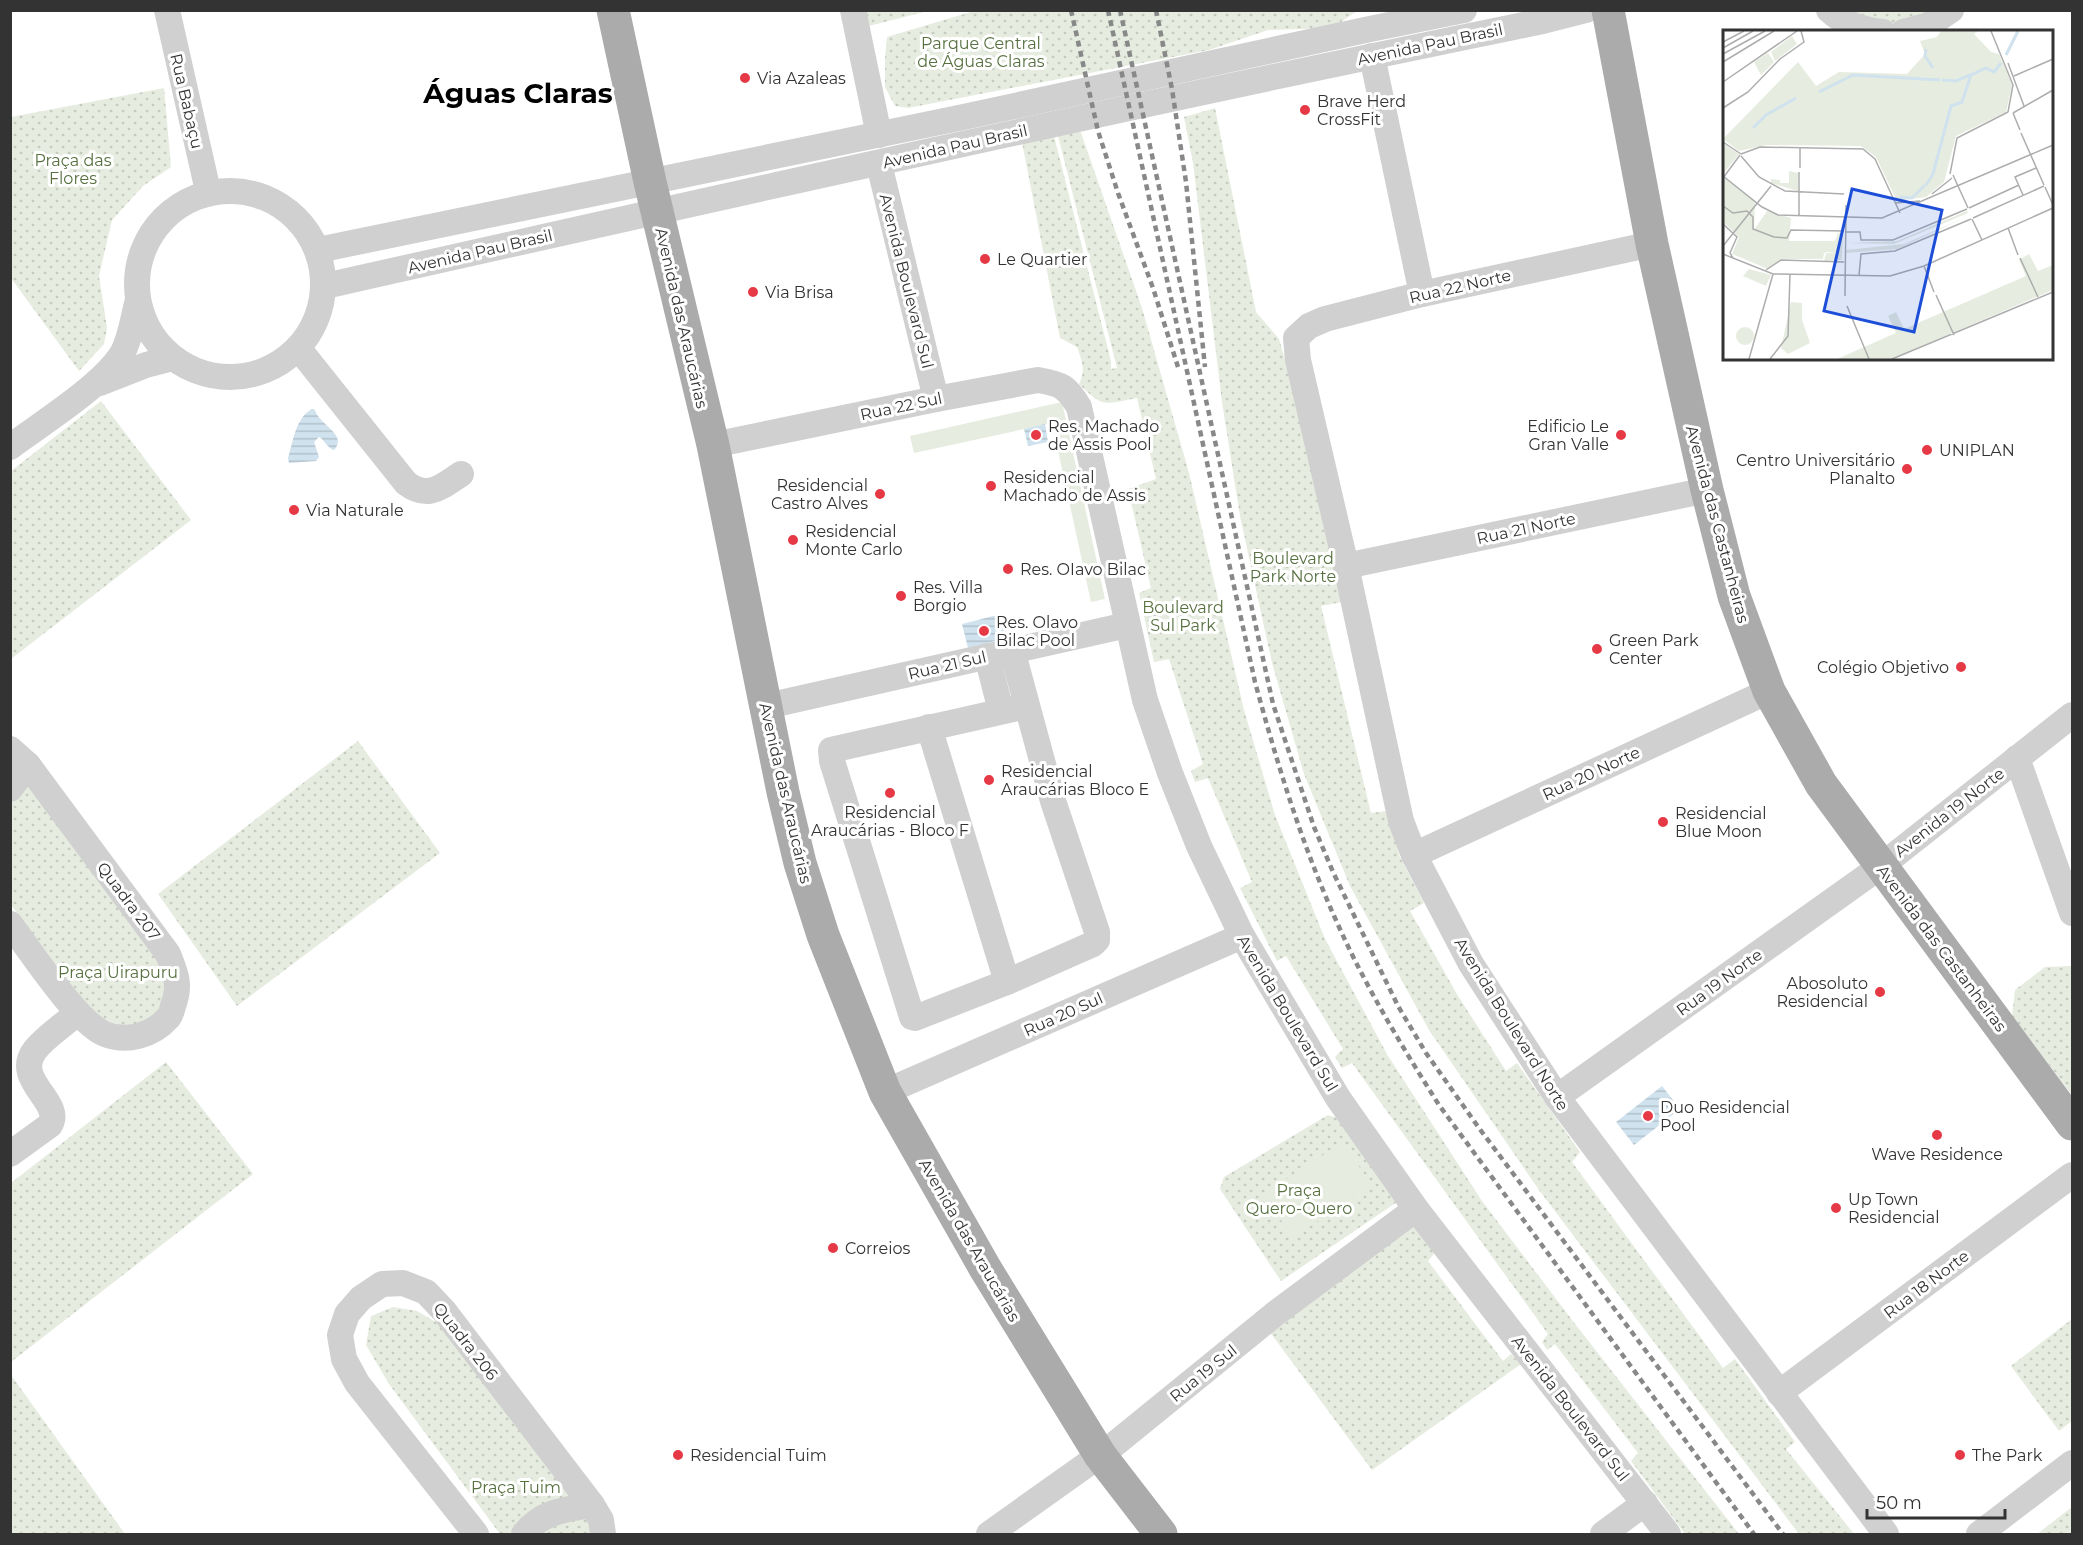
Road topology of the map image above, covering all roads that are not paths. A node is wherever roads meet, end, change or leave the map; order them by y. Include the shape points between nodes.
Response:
1 (166, 10) edge
2 (613, 10) edge
3 (853, 10) edge
4 (1464, 10) edge
5 (1586, 10) edge
6 (1608, 10) edge
7 (1829, 10) edge
8 (1951, 10) edge
9 (1369, 20) edge
10 (1867, 30) edge
11 (1910, 30) edge
12 (1372, 56) junction
13 (879, 135) junction
14 (879, 164) junction
15 (208, 191) junction
16 (654, 197) junction
17 (1652, 244) junction
18 (318, 250) junction
19 (324, 286) junction
20 (1422, 294) junction
21 (138, 299) junction
22 (299, 349) junction
23 (173, 358) junction
24 (1298, 360) joint
25 (92, 387) junction
26 (936, 399) junction
27 (1079, 407) joint
28 (712, 445) junction
29 (10, 447) edge
30 (461, 474) dead end
31 (1707, 490) junction
32 (1346, 566) junction
33 (1127, 625) junction
34 (1012, 650) junction
35 (987, 656) junction
36 (1769, 691) junction
37 (767, 706) junction
38 (1026, 706) junction
39 (1001, 711) junction
40 (2073, 715) edge
41 (928, 727) junction
42 (19, 757) edge
43 (2017, 758) junction
44 (10, 789) edge
45 (1414, 855) junction
46 (1881, 866) junction
47 (2073, 912) edge
48 (10, 924) edge
49 (1242, 936) junction
50 (1007, 982) junction
51 (77, 1013) junction
52 (885, 1092) junction
53 (1557, 1098) junction
54 (2073, 1124) edge
55 (10, 1154) edge
56 (2073, 1175) edge
57 (1416, 1209) junction
58 (1779, 1393) junction
59 (1100, 1455) junction
60 (2073, 1464) edge
61 (1645, 1503) junction
62 (592, 1505) junction
63 (476, 1534) edge
64 (524, 1534) edge
65 (603, 1534) edge
66 (989, 1534) edge
67 (1161, 1534) edge
68 (1602, 1534) edge
69 (1668, 1534) edge
70 (1886, 1534) edge
71 (1979, 1534) edge

1 - 15 street, Rua Babaçu
2 - 16 main road, Avenida das Araucárias
3 - 13 street
4 - 9 street, Avenida Pau Brasil
5 - 12 street, Avenida Pau Brasil
6 - 17 main road, Avenida das Castanheiras
7 - 10 street via 1837,18
8 - 11 street via 1929,25
9 - 13 street, Avenida Pau Brasil
12 - 14 street, Avenida Pau Brasil
12 - 20 street
13 - 16 street, Avenida Pau Brasil
14 - 16 street, Avenida Pau Brasil
14 - 26 street, Avenida Boulevard Sul
15 - 18 street via 255,193 282,205 303,224
15 - 21 street via 170,212 149,236 138,267
16 - 18 street, Avenida Pau Brasil
16 - 19 street, Avenida Pau Brasil
16 - 28 main road, Avenida das Araucárias
17 - 20 street, Rua 22 Norte
17 - 31 main road, Avenida das Castanheiras
18 - 19 street
19 - 22 street via 317,320
20 - 24 street, Rua 22 Norte via 1309,326 1296,338
21 - 23 street via 144,322
21 - 25 street via 121,355
22 - 23 street via 271,369 238,378 204,374
22 - 30 street via 415,490 435,490
23 - 25 street
24 - 32 street, Avenida Boulevard Norte
25 - 29 street
26 - 27 street, Rua 22 Sul via 1038,380 1068,390
26 - 28 street, Rua 22 Sul
27 - 33 street, Avenida Boulevard Sul
28 - 37 main road, Avenida das Araucárias
31 - 32 street, Rua 21 Norte
31 - 36 main road, Avenida das Castanheiras via 1734,596
32 - 45 street, Avenida Boulevard Norte via 1401,821
33 - 34 street, Rua 21 Sul
33 - 49 street, Avenida Boulevard Sul via 1145,700 1170,773
34 - 35 street, Rua 21 Sul
34 - 38 street
35 - 37 street, Rua 21 Sul
35 - 39 street
36 - 45 street, Rua 20 Norte
36 - 46 main road, Avenida das Castanheiras via 1821,784
37 - 52 main road, Avenida das Araucárias via 800,863 823,935
38 - 39 street
38 - 50 street via 1097,933 1092,944
39 - 41 street
40 - 43 street, Avenida 19 Norte
41 - 50 street
41 - 50 street via 837,747 831,750 832,761 912,1017
42 - 44 street, Quadra 207
42 - 51 street, Quadra 207 via 168,954 178,977 178,994 169,1017 152,1032 128,1038 104,1034
43 - 46 street, Avenida 19 Norte
43 - 47 street
45 - 53 street, Avenida Boulevard Norte via 1471,964
46 - 53 street, Rua 19 Norte
46 - 54 main road, Avenida das Castanheiras
48 - 51 street, Quadra 207
49 - 52 street, Rua 20 Sul
49 - 57 street, Avenida Boulevard Sul via 1338,1098
51 - 55 street via 34,1051 29,1062 31,1078 53,1120
52 - 59 main road, Avenida das Araucárias via 985,1268
53 - 58 street, Avenida Boulevard Norte
56 - 58 street, Rua 18 Norte
57 - 59 street, Rua 19 Sul via 1276,1313
57 - 61 street, Avenida Boulevard Sul
58 - 70 street, Avenida Boulevard Norte
59 - 66 street, Rua 19 Sul
59 - 67 main road, Avenida das Araucárias
60 - 71 street
61 - 68 street
61 - 69 street, Avenida Boulevard Sul
62 - 63 street, Quadra 206 via 432,1298 403,1283 382,1284 361,1298 347,1314 340,1335 344,1359 357,1383
62 - 64 street via 562,1509 543,1517
62 - 65 street, Quadra 206 via 601,1520

